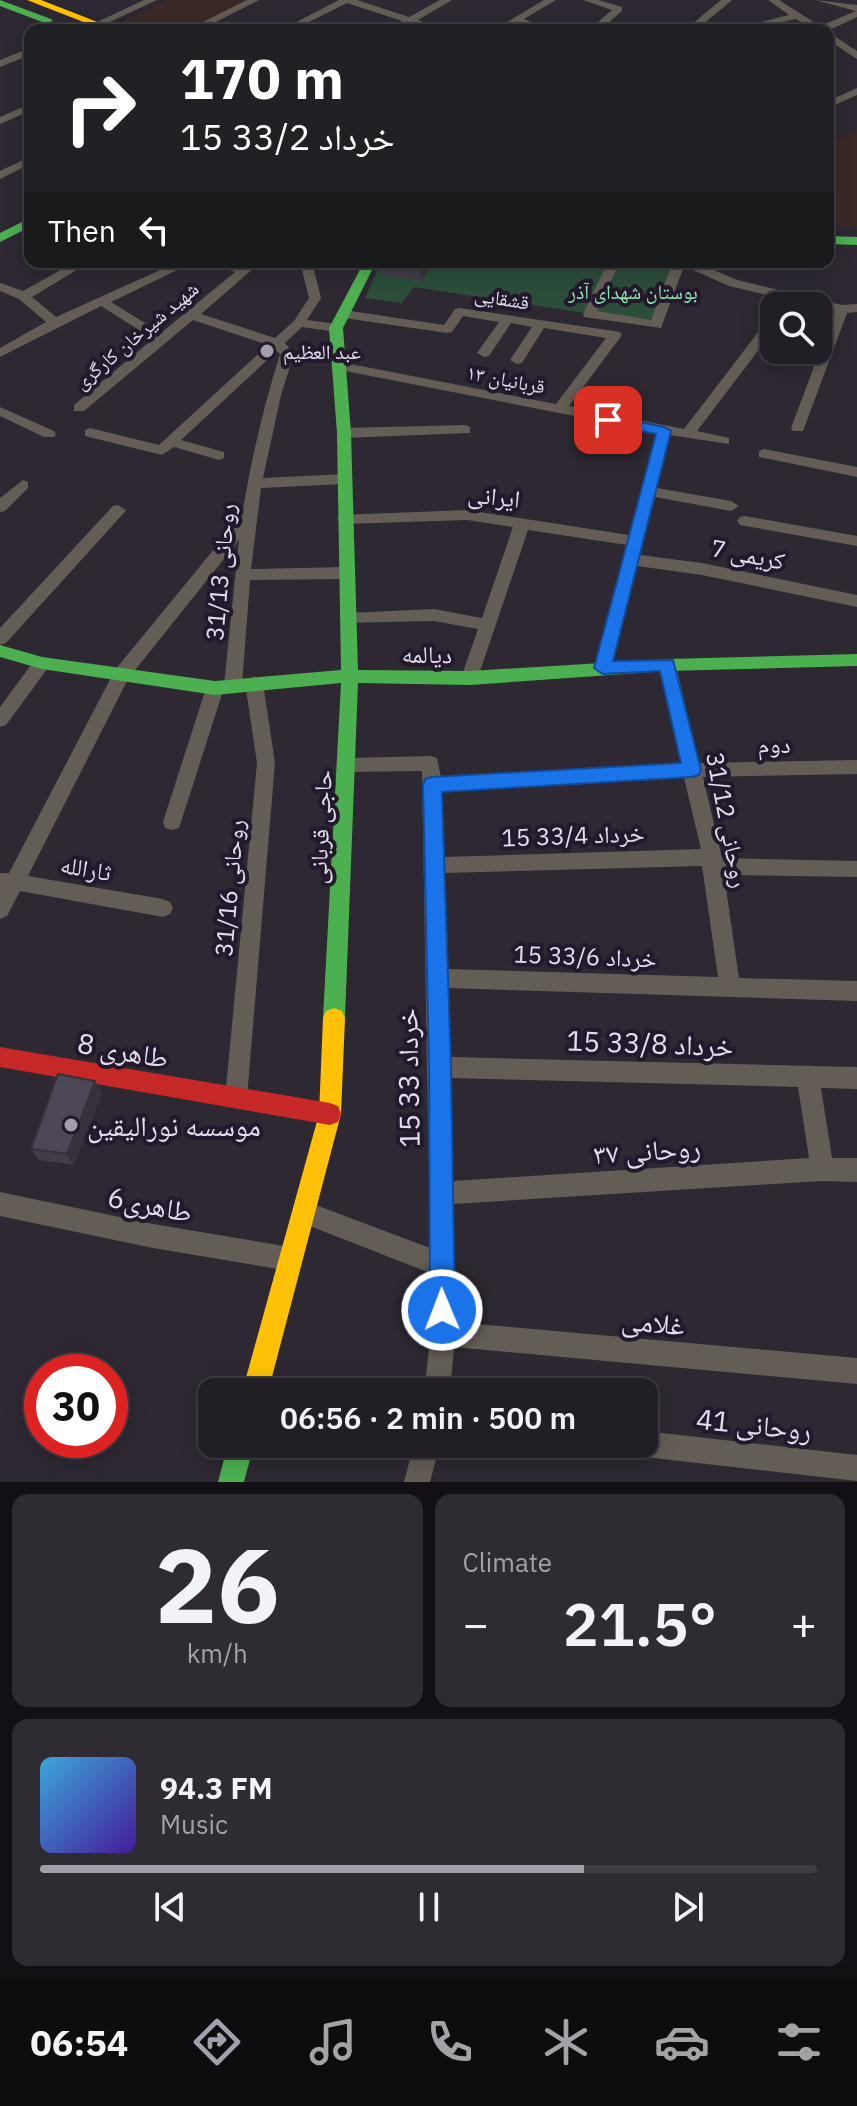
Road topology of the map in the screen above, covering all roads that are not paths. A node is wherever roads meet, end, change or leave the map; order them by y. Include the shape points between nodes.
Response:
1 (152, 0) edge
2 (254, 0) edge
3 (347, 0) edge
4 (447, 0) edge
5 (551, 0) edge
6 (588, 0) edge
7 (727, 0) edge
8 (773, 0) edge
9 (820, 0) edge
10 (43, 1) edge
11 (0, 3) edge
12 (857, 10) edge
13 (796, 16) junction
14 (409, 20) junction
15 (516, 20) junction
16 (57, 24) edge
17 (99, 24) edge
18 (111, 24) edge
19 (204, 24) edge
20 (298, 24) edge
21 (402, 24) edge
22 (421, 24) edge
23 (509, 24) edge
24 (528, 24) edge
25 (601, 24) edge
26 (701, 24) edge
27 (764, 24) edge
28 (810, 24) edge
29 (831, 24) edge
30 (834, 39) edge
31 (24, 53) edge
32 (854, 55) edge
33 (3, 60) edge
34 (857, 91) edge
35 (834, 102) edge
36 (24, 110) edge
37 (0, 121) edge
38 (24, 163) edge
39 (0, 176) edge
40 (24, 225) edge
41 (0, 238) edge
42 (834, 240) edge
43 (857, 241) edge
44 (73, 268) edge
45 (175, 268) edge
46 (248, 268) edge
47 (308, 268) edge
48 (367, 268) edge
49 (611, 268) edge
50 (677, 268) edge
51 (699, 268) edge
52 (0, 287) edge
53 (760, 292) edge
54 (24, 296) junction
55 (103, 302) junction
56 (850, 308) edge
57 (192, 315) junction
58 (507, 319) junction
59 (340, 321) junction
60 (54, 323) junction
61 (299, 323) junction
62 (540, 324) junction
63 (162, 339) junction
64 (760, 339) edge
65 (278, 344) junction
66 (0, 353) edge
67 (484, 353) dead end
68 (517, 360) dead end
69 (340, 366) junction
70 (79, 408) dead end
71 (559, 410) junction
72 (0, 411) edge
73 (798, 428) dead end
74 (465, 430) dead end
75 (664, 431) junction
76 (90, 433) dead end
77 (344, 433) junction
78 (49, 434) dead end
79 (687, 434) junction
80 (724, 441) dead end
81 (167, 446) junction
82 (764, 454) dead end
83 (219, 455) dead end
84 (857, 472) edge
85 (345, 479) junction
86 (253, 483) junction
87 (23, 485) dead end
88 (648, 491) junction
89 (731, 506) dead end
90 (0, 507) edge
91 (118, 510) dead end
92 (247, 519) junction
93 (345, 519) junction
94 (745, 521) dead end
95 (523, 522) junction
96 (635, 541) junction
97 (857, 541) edge
98 (630, 559) junction
99 (347, 573) junction
100 (242, 575) junction
101 (857, 601) edge
102 (348, 619) junction
103 (489, 625) junction
104 (0, 639) edge
105 (0, 651) edge
106 (857, 660) edge
107 (42, 663) junction
108 (667, 665) junction
109 (603, 668) junction
110 (121, 675) junction
111 (350, 676) junction
112 (470, 678) junction
113 (234, 685) junction
114 (0, 720) edge
115 (347, 765) junction
116 (857, 767) edge
117 (692, 770) junction
118 (432, 774) junction
119 (172, 822) dead end
120 (712, 862) junction
121 (436, 865) junction
122 (857, 869) edge
123 (6, 881) edge
124 (163, 908) dead end
125 (0, 910) edge
126 (438, 978) junction
127 (730, 987) junction
128 (857, 991) edge
129 (0, 1057) edge
130 (440, 1067) junction
131 (808, 1077) junction
132 (857, 1078) edge
133 (236, 1098) junction
134 (330, 1114) junction
135 (822, 1169) junction
136 (857, 1170) edge
137 (441, 1193) junction
138 (0, 1204) edge
139 (305, 1213) junction
140 (290, 1259) junction
141 (442, 1265) junction
142 (443, 1333) junction
143 (857, 1371) edge
144 (259, 1378) edge
145 (438, 1378) edge
146 (658, 1446) edge
147 (237, 1458) edge
148 (423, 1458) edge
149 (857, 1468) edge
150 (231, 1482) edge
151 (417, 1482) edge

1 - 18 street
2 - 19 street
3 - 14 street
3 - 20 street
4 - 14 street
5 - 15 street
6 - 25 street via 619,9
7 - 26 street
8 - 13 street
9 - 12 street
10 - 17 main road
11 - 16 main road
12 - 29 street
13 - 27 street
13 - 28 street
14 - 21 street
14 - 22 street
15 - 23 street
15 - 24 street
30 - 32 street
31 - 33 street
34 - 35 street
36 - 37 street
38 - 39 street
40 - 41 main road
42 - 43 main road
44 - 54 street
45 - 55 street
46 - 57 street, شهید شیرخان کارگری
47 - 61 street via 315,298
48 - 59 main road
49 - 50 street via 589,314 656,325
51 - 53 street
52 - 54 street
54 - 60 street
55 - 60 street
55 - 63 street
56 - 73 street
57 - 63 street, شهید شیرخان کارگری
57 - 65 street
58 - 59 street, قشقایی via 460,312 447,329
58 - 62 street, قشقایی
58 - 67 street
59 - 61 street
59 - 69 main road, حاجی قربانی
60 - 66 street
61 - 65 street
62 - 68 street
62 - 71 street, قشقایی via 615,336
63 - 70 street, شهید شیرخان کارگری
64 - 79 street
65 - 81 street
65 - 86 street, روحانی 31/13 via 287,354
69 - 71 street, ۱۳ قربانیان
69 - 77 main road, حاجی قربانی
71 - 75 street, ۱۳ قربانیان
72 - 78 street
74 - 77 street
75 - 79 street, ۱۳ قربانیان
75 - 88 street
76 - 81 street
77 - 85 main road, حاجی قربانی
79 - 80 street, ۱۳ قربانیان
81 - 83 street
82 - 84 street
85 - 86 street
85 - 93 main road, حاجی قربانی
86 - 92 street, روحانی 31/13
87 - 90 street
88 - 89 street
88 - 96 street
91 - 104 street
92 - 100 street, روحانی 31/13
92 - 110 street
93 - 95 street, ایرانی via 467,515
93 - 99 main road, حاجی قربانی
94 - 97 street
95 - 96 street, ایرانی
95 - 103 street
96 - 98 street
98 - 101 street, کریمی 7
98 - 109 street
99 - 100 street
99 - 102 main road, حاجی قربانی
100 - 113 street, روحانی 31/13
102 - 103 street via 434,615
102 - 111 main road, حاجی قربانی
103 - 112 street
105 - 107 main road, دیالمه
106 - 108 main road, دیالمه
107 - 110 main road, دیالمه
107 - 114 street
108 - 109 main road, دیالمه
108 - 117 street, روحانی 31/12
109 - 112 main road, دیالمه
110 - 113 main road, دیالمه
110 - 123 street
111 - 112 main road, دیالمه
111 - 113 main road, دیالمه
111 - 115 main road, حاجی قربانی
113 - 119 street
113 - 133 street, روحانی 31/16 via 266,763
115 - 118 street, دوم
115 - 134 main road, حاجی قربانی
116 - 117 street, دوم
117 - 118 street, دوم
117 - 120 street, روحانی 31/12
118 - 121 street, 15 خرداد 33
120 - 121 street, 15 خرداد 33/4
120 - 122 street, 15 خرداد 33/4
120 - 127 street, روحانی 31/12
121 - 126 street, 15 خرداد 33
123 - 124 street, ثارالله
123 - 125 street
126 - 127 street, 15 خرداد 33/6
126 - 130 street, 15 خرداد 33
127 - 128 street, 15 خرداد 33/6
129 - 133 main road, طاهری 8
130 - 131 street, 15 خرداد 33/8
130 - 137 street, 15 خرداد 33
131 - 132 street, 15 خرداد 33/8
131 - 135 street
133 - 134 main road, طاهری 8
134 - 139 main road, حاجی قربانی
135 - 136 street, روحانی ۳۷
135 - 137 street, روحانی ۳۷
137 - 141 street, 15 خرداد 33
138 - 140 street, طاهری6
139 - 140 main road, حاجی قربانی
139 - 141 street
140 - 144 main road, حاجی قربانی
141 - 142 street, 15 خرداد 33
142 - 143 street, غلامی
142 - 145 street, 15 خرداد 33
146 - 149 street, روحانی 41
147 - 150 main road
148 - 151 street

